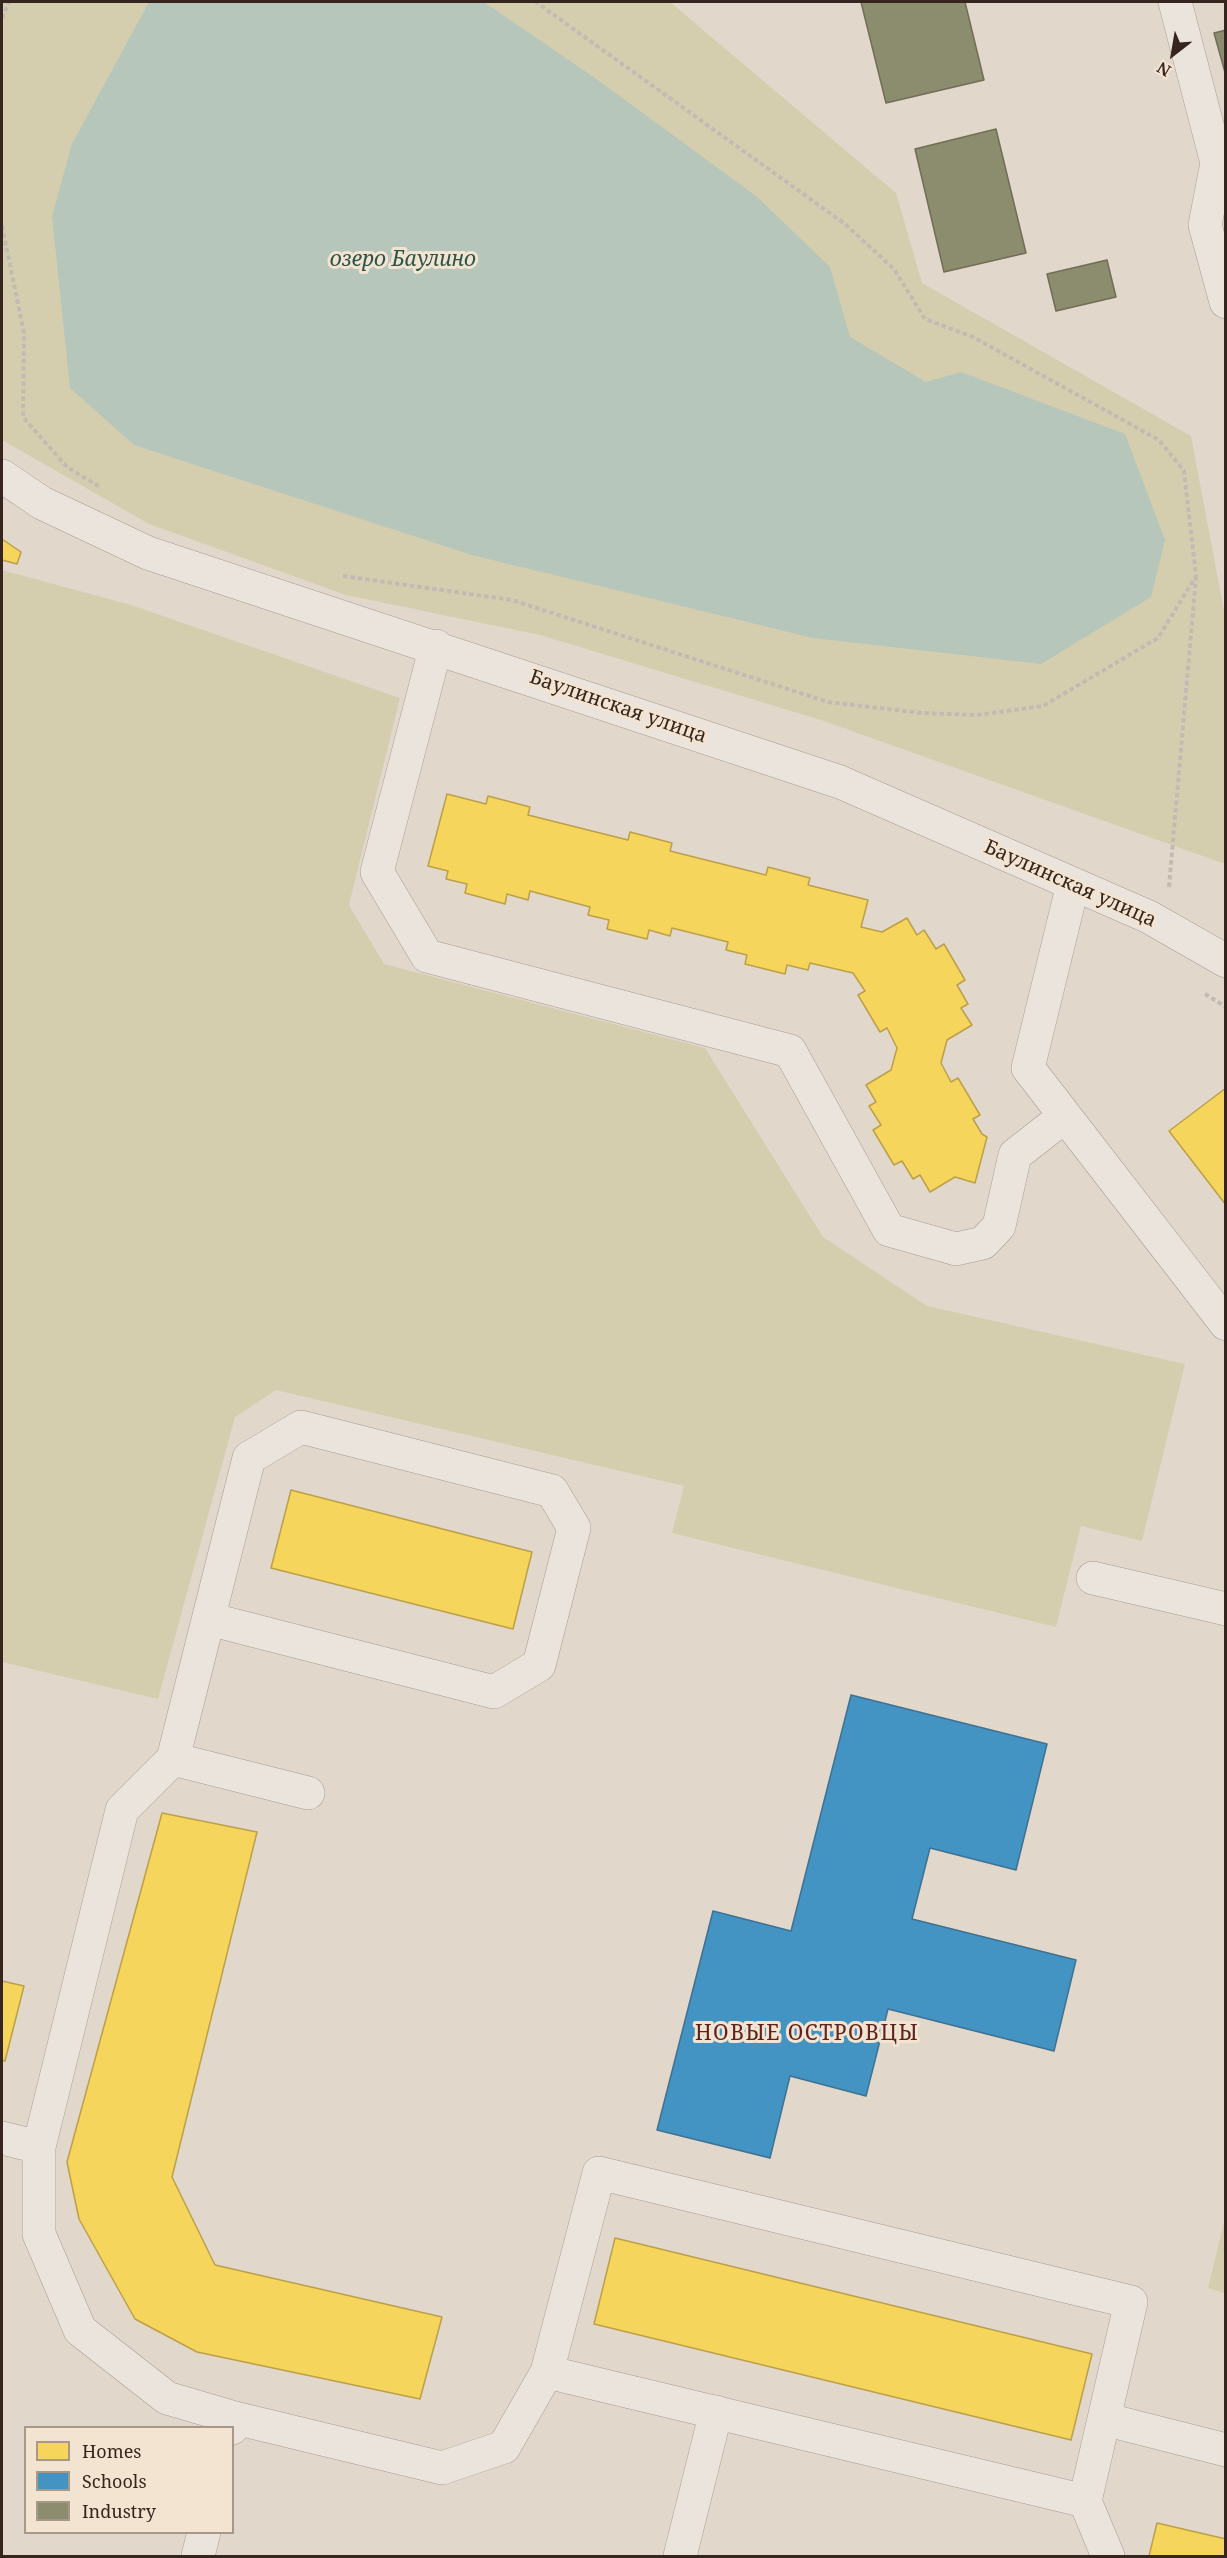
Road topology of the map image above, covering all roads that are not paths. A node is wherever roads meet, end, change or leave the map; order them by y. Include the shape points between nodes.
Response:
1 (1175, 2) edge
2 (1221, 162) edge
3 (1226, 302) edge
4 (2, 476) edge
5 (436, 646) junction
6 (1073, 884) junction
7 (1226, 962) edge
8 (1065, 1116) junction
9 (1226, 1324) edge
10 (1093, 1578) dead end
11 (1226, 1609) edge
12 (209, 1619) junction
13 (173, 1759) junction
14 (308, 1793) dead end
15 (2, 2138) edge
16 (39, 2147) junction
17 (548, 2372) junction
18 (716, 2412) junction
19 (1104, 2419) junction
20 (234, 2423) edge
21 (1226, 2450) edge
22 (1084, 2501) junction
23 (204, 2534) edge
24 (198, 2556) edge
25 (680, 2556) edge
26 (1108, 2556) edge

1 - 2 street
2 - 3 street via 1205,225
4 - 5 street, Баулинская улица via 42,503 148,553
5 - 6 street, Баулинская улица via 840,782
5 - 8 street via 377,872 427,956 790,1051 889,1230 956,1249 983,1243 999,1226 1015,1155
6 - 7 street, Баулинская улица via 1149,917
6 - 8 street via 1028,1068
8 - 9 street
10 - 11 street
12 - 12 street via 249,1458 301,1427 552,1491 574,1528 539,1665 494,1692
12 - 13 street
13 - 14 street
13 - 16 street via 122,1810
15 - 16 street
16 - 20 street via 39,2234 80,2330 167,2398
17 - 18 street
17 - 19 street via 599,2173 1131,2302
17 - 20 street via 504,2447 442,2468
18 - 22 street
18 - 25 street
19 - 21 street
19 - 22 street
22 - 26 street
23 - 24 street

